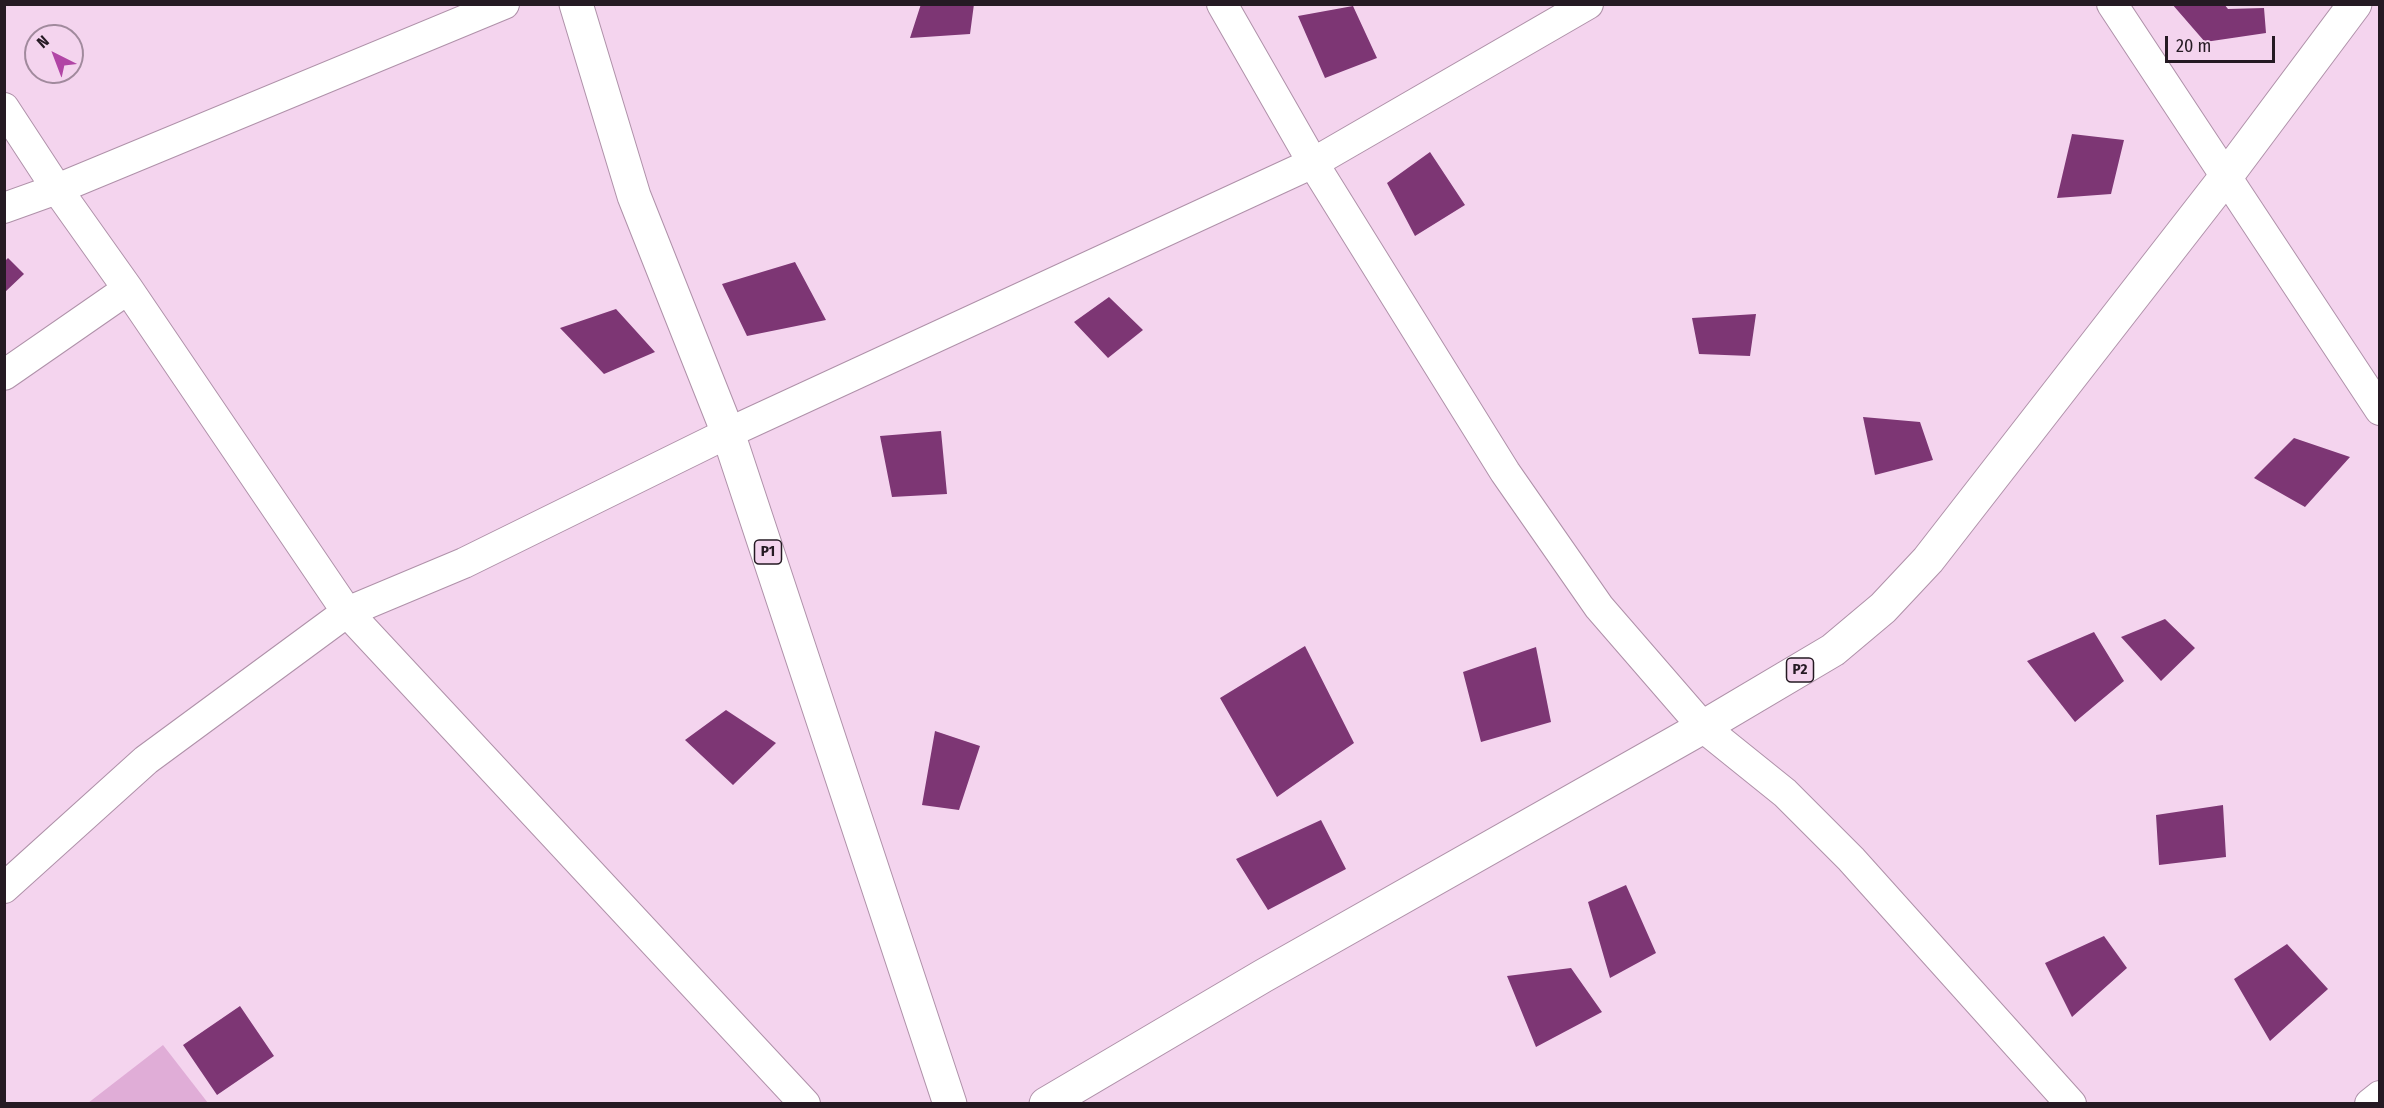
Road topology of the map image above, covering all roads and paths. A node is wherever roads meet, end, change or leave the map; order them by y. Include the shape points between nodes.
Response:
1 (504, 4) edge
2 (576, 4) edge
3 (1222, 4) edge
4 (1588, 4) edge
5 (2112, 4) edge
6 (2355, 4) edge
7 (4, 108) edge
8 (1313, 163) junction
9 (2225, 178) junction
10 (57, 189) junction
11 (4, 208) edge
12 (128, 289) junction
13 (4, 375) edge
14 (2379, 410) edge
15 (728, 433) junction
16 (347, 612) junction
17 (1703, 727) junction
18 (4, 888) edge
19 (2379, 1096) edge
20 (805, 1104) edge
21 (950, 1104) edge
22 (1046, 1104) edge
23 (2071, 1104) edge
24 (2370, 1104) edge

1 - 10 street
2 - 15 main road, P1 via 634,196
3 - 8 street
4 - 8 street
5 - 9 street
6 - 9 main road, P2
7 - 10 street
8 - 15 street
8 - 17 street via 1505,472 1565,559 1599,607
9 - 14 street
9 - 17 main road, P2 via 1928,560 1883,608 1833,650
10 - 11 street
10 - 12 street
12 - 13 street
12 - 16 street
15 - 16 street via 464,562
15 - 21 main road, P1
16 - 18 street via 147,760
16 - 20 street
17 - 22 main road, P2 via 1263,976
17 - 23 street via 1785,794 1851,859
19 - 24 street

